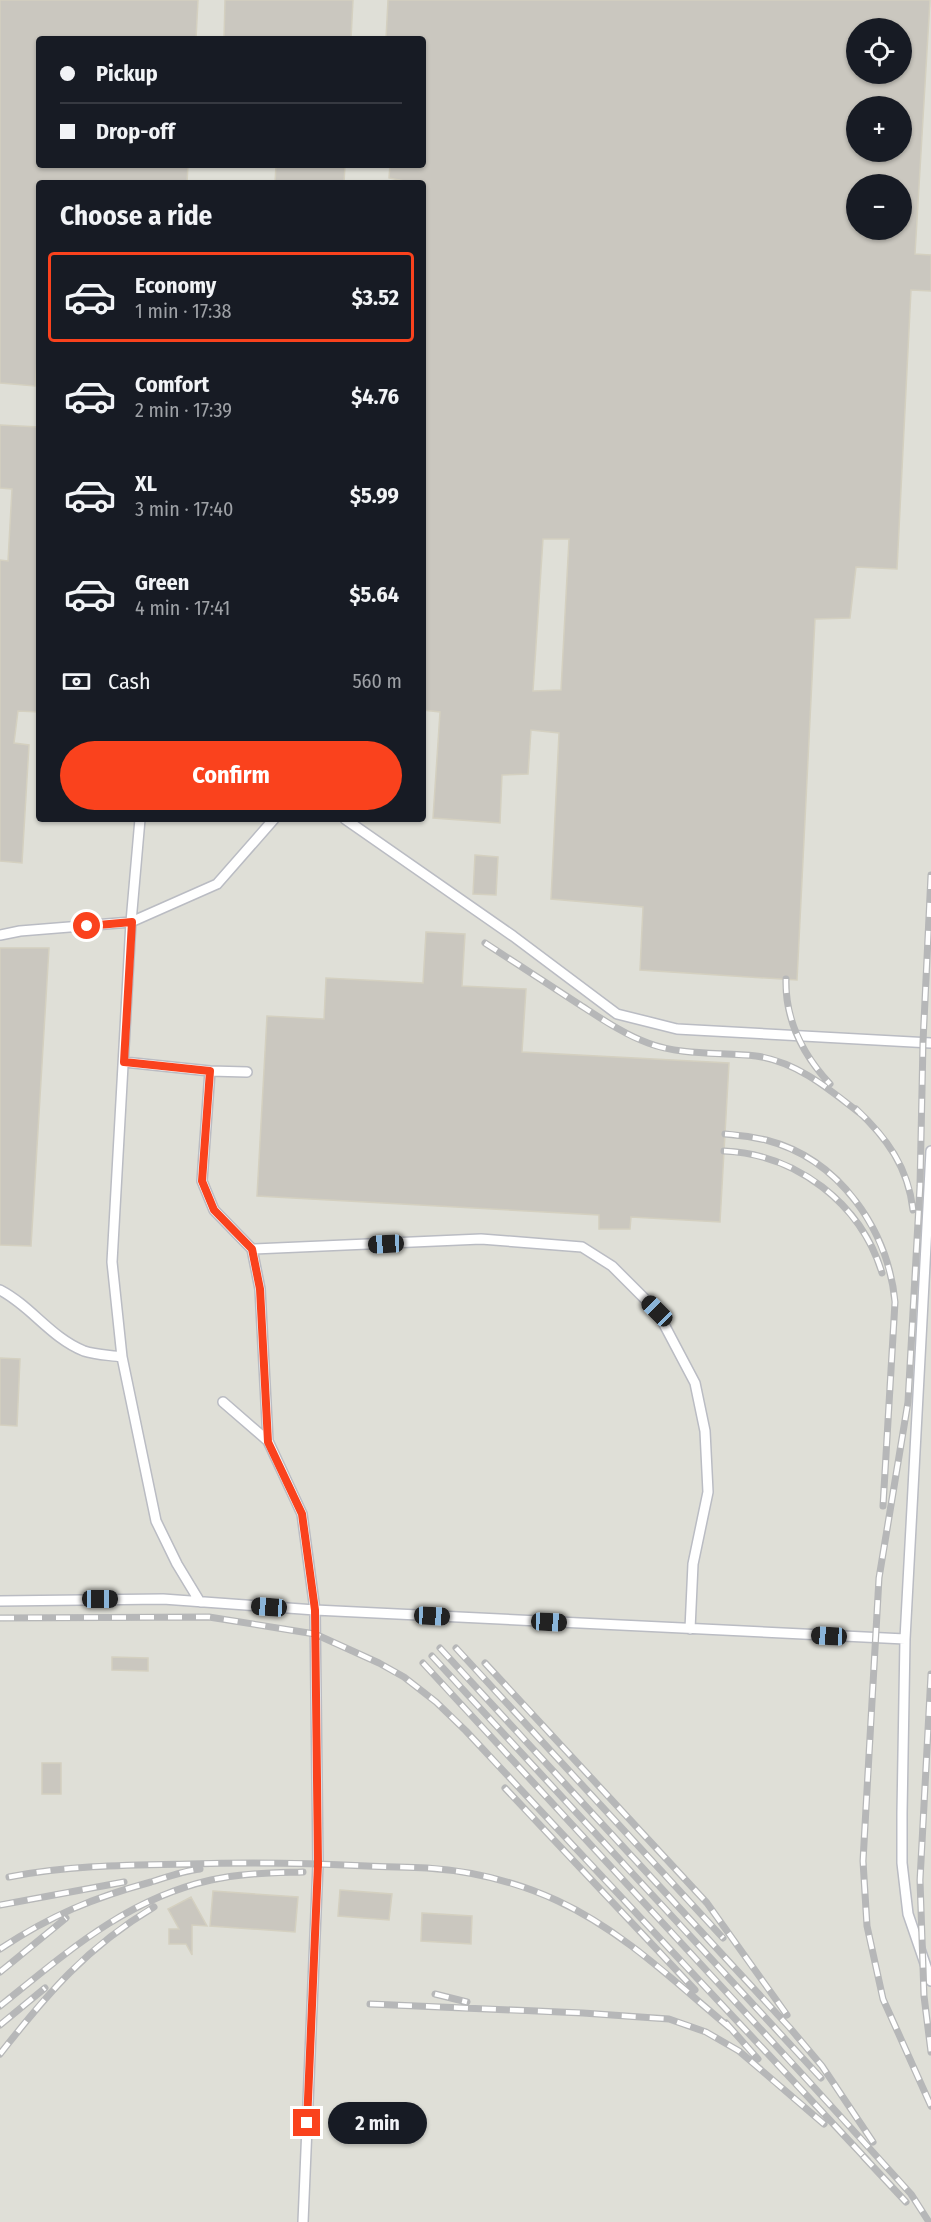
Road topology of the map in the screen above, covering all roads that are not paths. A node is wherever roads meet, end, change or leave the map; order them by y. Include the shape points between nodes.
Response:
1 (140, 822) edge
2 (271, 822) edge
3 (349, 822) edge
4 (132, 922) junction
5 (0, 935) edge
6 (931, 1043) edge
7 (124, 1062) junction
8 (210, 1071) junction
9 (247, 1072) dead end
10 (931, 1151) edge
11 (252, 1249) junction
12 (0, 1290) edge
13 (122, 1357) junction
14 (223, 1402) dead end
15 (268, 1442) junction
16 (0, 1601) edge
17 (200, 1602) junction
18 (315, 1610) junction
19 (690, 1629) junction
20 (905, 1639) junction
21 (931, 1981) edge
22 (303, 2222) edge

1 - 4 lane
2 - 4 lane via 217,884
3 - 6 lane via 617,1014 677,1029
4 - 5 lane
4 - 7 lane
7 - 8 lane
7 - 13 lane via 112,1262
8 - 9 lane
8 - 11 lane via 202,1181 214,1210
10 - 20 lane
11 - 15 lane via 260,1289
11 - 19 lane via 481,1239 582,1247 612,1266 657,1311 695,1383 705,1431 708,1492 693,1564
12 - 13 lane via 51,1331 85,1351
13 - 17 lane via 156,1521
14 - 15 lane
15 - 18 lane via 302,1514
16 - 17 lane
17 - 18 lane
18 - 19 lane
18 - 22 lane via 318,1864
19 - 20 lane
20 - 21 lane via 902,1863 908,1914

